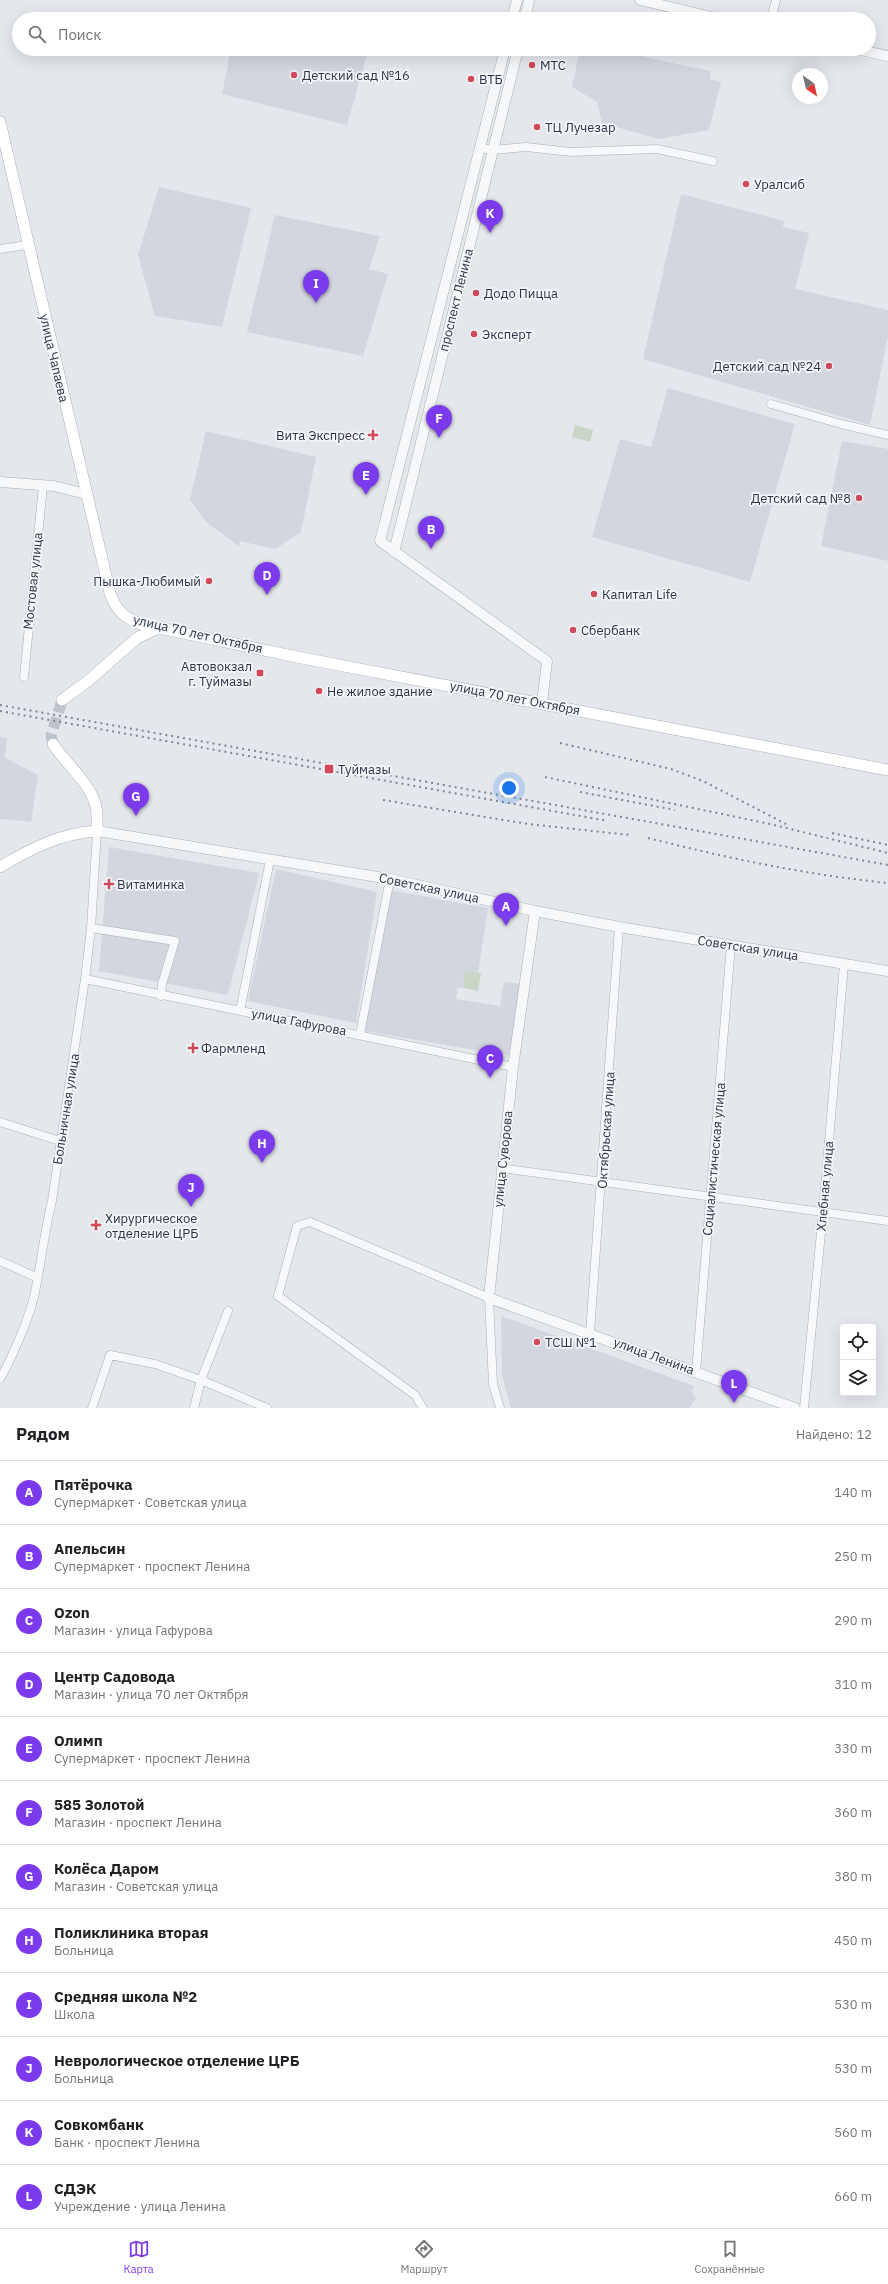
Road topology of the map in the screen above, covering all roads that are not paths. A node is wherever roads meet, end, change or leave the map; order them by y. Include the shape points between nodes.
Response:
1 (517, 0) edge
2 (529, 0) edge
3 (640, 0) edge
4 (776, 0) edge
5 (514, 12) edge
6 (526, 12) edge
7 (691, 12) edge
8 (773, 12) edge
9 (876, 53) edge
10 (503, 56) edge
11 (516, 56) edge
12 (888, 56) edge
13 (0, 122) edge
14 (480, 148) junction
15 (493, 150) junction
16 (713, 161) dead end
17 (28, 245) junction
18 (0, 249) edge
19 (771, 404) dead end
20 (888, 435) edge
21 (0, 482) edge
22 (42, 486) junction
23 (86, 494) junction
24 (394, 552) junction
25 (110, 594) joint
26 (160, 627) junction
27 (24, 677) dead end
28 (62, 700) tunnel mouth
29 (542, 704) junction
30 (53, 744) tunnel mouth
31 (888, 770) edge
32 (97, 831) junction
33 (270, 860) junction
34 (0, 867) edge
35 (390, 879) junction
36 (535, 911) junction
37 (620, 927) junction
38 (91, 928) junction
39 (731, 945) junction
40 (844, 964) junction
41 (888, 971) edge
42 (85, 980) junction
43 (161, 996) junction
44 (240, 1010) junction
45 (360, 1034) junction
46 (513, 1067) junction
47 (0, 1122) edge
48 (60, 1141) junction
49 (501, 1168) junction
50 (602, 1182) junction
51 (712, 1197) junction
52 (823, 1212) junction
53 (888, 1221) edge
54 (0, 1261) edge
55 (36, 1277) junction
56 (490, 1298) junction
57 (228, 1311) dead end
58 (590, 1333) junction
59 (696, 1372) junction
60 (0, 1379) edge
61 (201, 1380) junction
62 (92, 1408) edge
63 (194, 1408) edge
64 (267, 1408) edge
65 (423, 1408) edge
66 (500, 1408) edge
67 (795, 1408) edge
68 (804, 1408) edge

1 - 5 street
2 - 6 street
3 - 7 street
4 - 8 street
9 - 12 street
10 - 14 street, проспект Ленина
11 - 15 street, проспект Ленина
13 - 17 main road, улица Чапаева
14 - 15 street
14 - 24 street, проспект Ленина via 380,541
15 - 16 street via 526,147 571,152 656,149
15 - 24 street, проспект Ленина
17 - 18 street
17 - 23 main road, улица Чапаева
19 - 20 street
21 - 22 street
22 - 23 street
22 - 27 street, Мостовая улица
23 - 25 main road, улица Чапаева
24 - 29 street via 547,661
25 - 26 main road, улица 70 лет Октября via 115,607 124,616 141,624
26 - 28 main road via 138,638
26 - 29 main road, улица 70 лет Октября via 297,657
29 - 31 main road, улица 70 лет Октября
30 - 32 main road via 95,802 98,816
32 - 33 street, Советская улица
32 - 34 main road, Советская улица via 77,832 32,848
32 - 38 street, Больничная улица
33 - 35 street, Советская улица
33 - 44 street
35 - 36 street, Советская улица
35 - 45 street
36 - 37 street, Советская улица
36 - 46 street, улица Суворова
37 - 39 street, Советская улица
37 - 50 street, Октябрьская улица
38 - 42 street, Больничная улица
38 - 43 street via 175,941
39 - 40 street, Советская улица
39 - 51 street, Социалистическая улица
40 - 41 street, Советская улица
40 - 52 street, Хлебная улица
42 - 43 street, улица Гафурова
42 - 48 street, Больничная улица
43 - 44 street, улица Гафурова
44 - 45 street, улица Гафурова
45 - 46 street, улица Гафурова
46 - 49 street, улица Суворова
47 - 48 street
48 - 55 street, Больничная улица via 52,1201
49 - 50 street
49 - 56 street, улица Суворова
50 - 51 street
50 - 58 street, Октябрьская улица
51 - 52 street
51 - 59 street, Социалистическая улица
52 - 53 street
52 - 68 street, Хлебная улица
54 - 55 street
55 - 60 street, Больничная улица via 34,1297 7,1368
56 - 58 street, улица Ленина
56 - 65 street via 310,1222 297,1226 278,1296 415,1395
56 - 66 street, улица Суворова via 493,1384
57 - 61 street
58 - 59 street, улица Ленина
59 - 67 street, улица Ленина
61 - 62 street via 155,1364 110,1355
61 - 63 street
61 - 64 street

